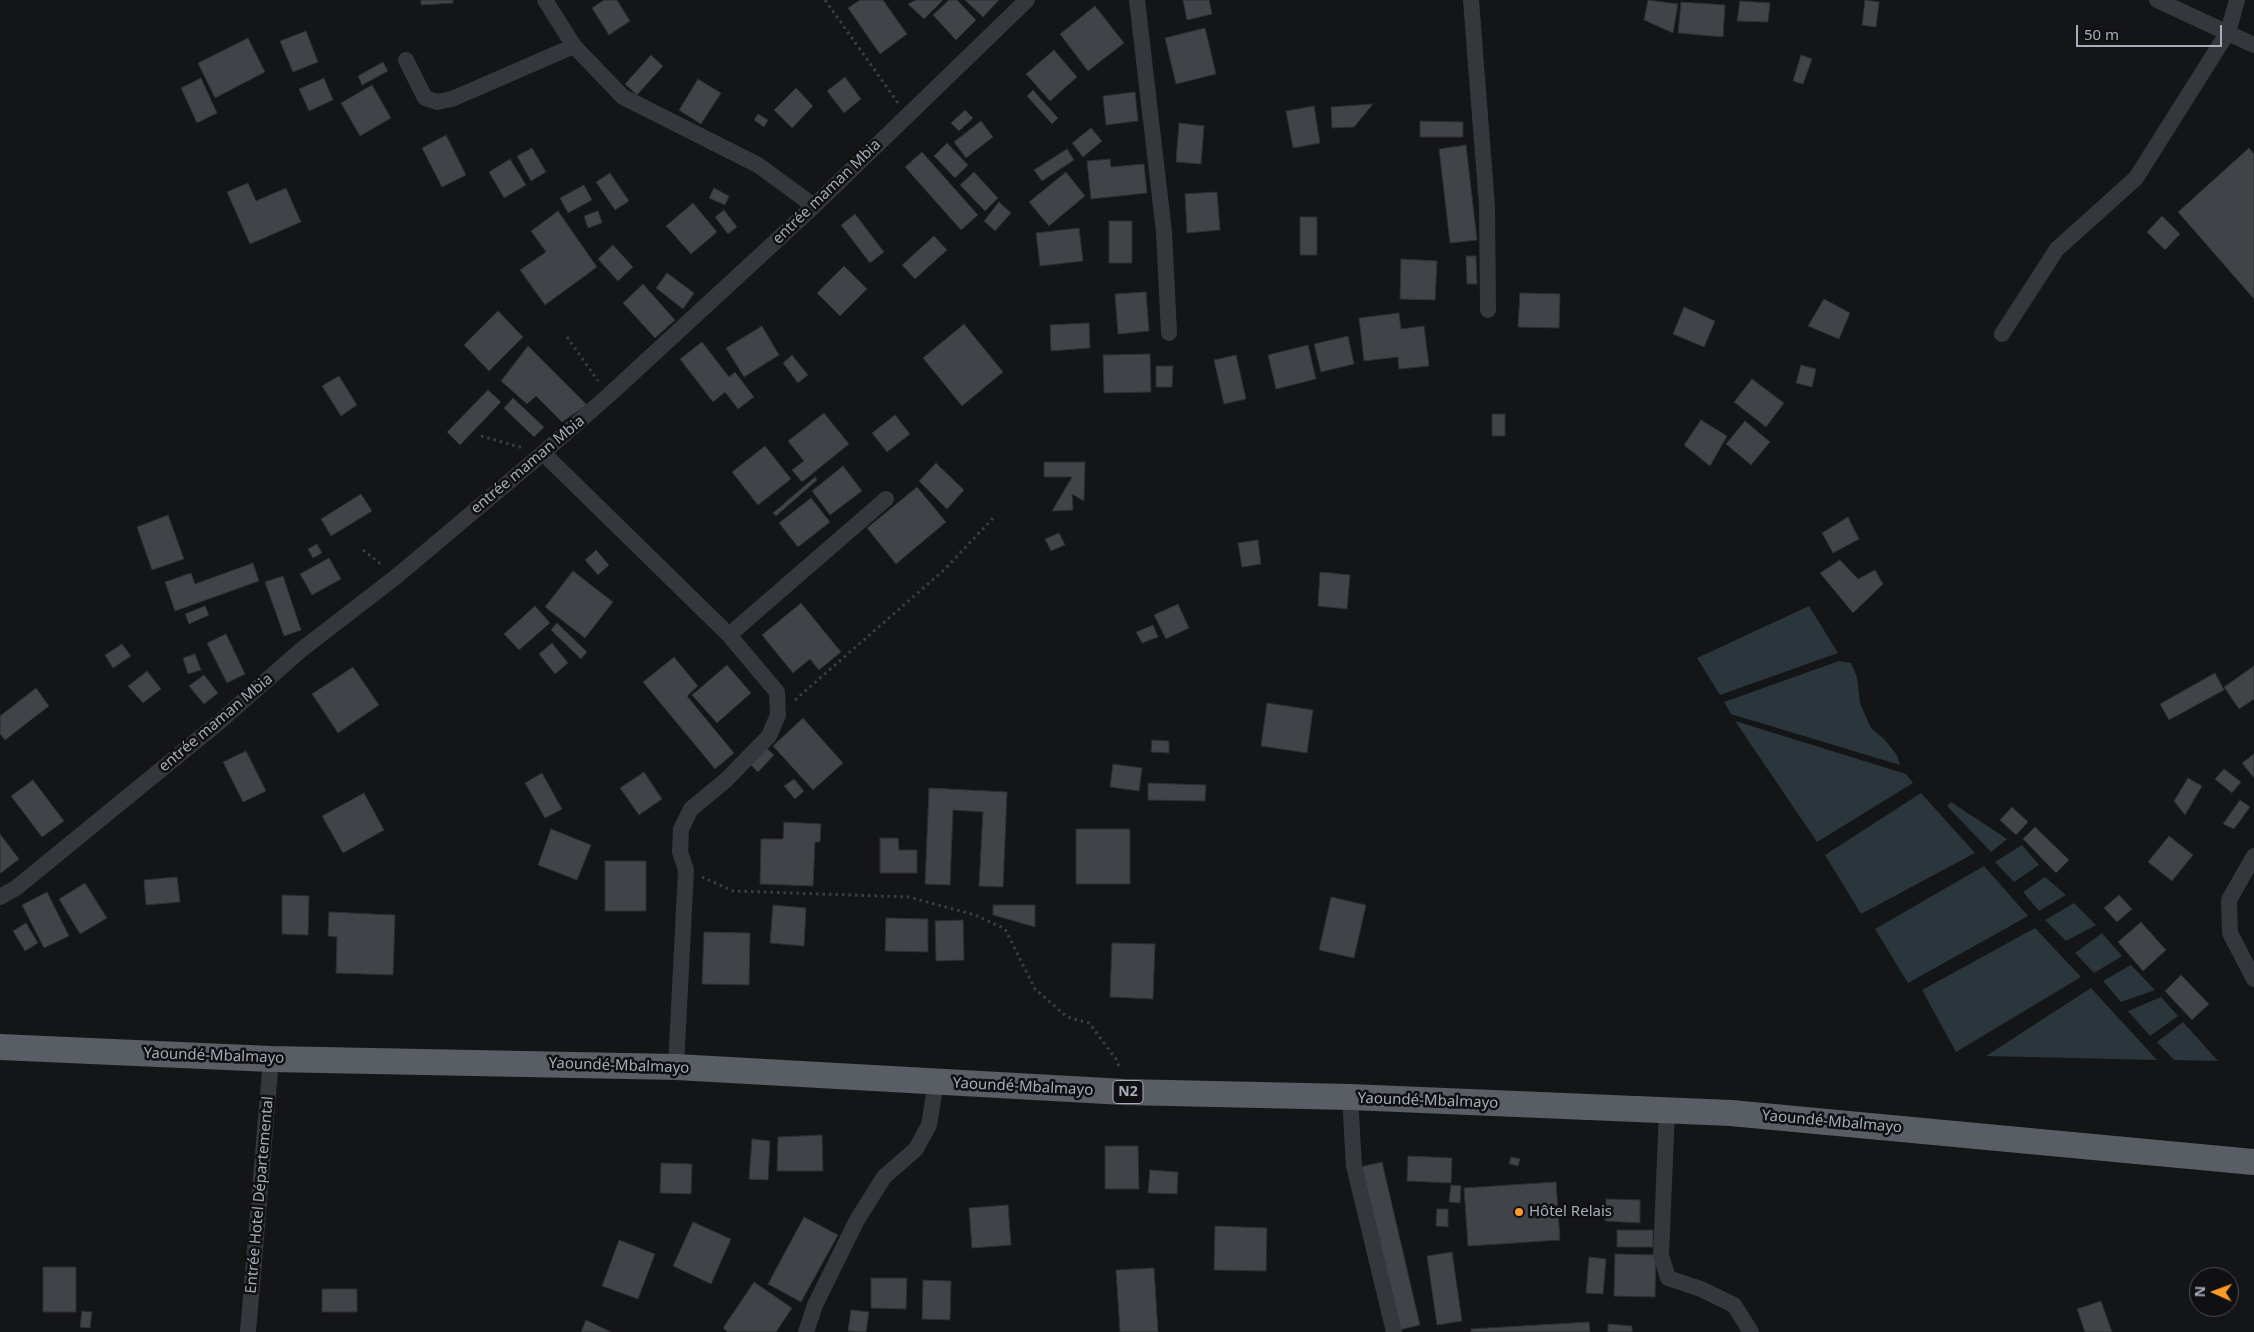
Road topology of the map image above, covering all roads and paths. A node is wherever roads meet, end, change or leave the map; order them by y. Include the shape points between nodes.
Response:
1 (545, 0) edge
2 (825, 0) edge
3 (1028, 0) edge
4 (1137, 0) edge
5 (1471, 0) edge
6 (2157, 0) edge
7 (2237, 0) edge
8 (2171, 3) edge
9 (2228, 32) junction
10 (2254, 45) edge
11 (574, 46) junction
12 (406, 60) dead end
13 (907, 116) junction
14 (814, 206) junction
15 (1488, 310) dead end
16 (1169, 333) dead end
17 (2002, 334) dead end
18 (567, 337) dead end
19 (609, 396) junction
20 (481, 436) dead end
21 (543, 453) junction
22 (886, 499) dead end
23 (995, 516) dead end
24 (363, 550) dead end
25 (397, 576) junction
26 (729, 635) junction
27 (778, 715) junction
28 (2254, 856) edge
29 (686, 870) junction
30 (0, 897) edge
31 (2254, 979) edge
32 (0, 1048) edge
33 (271, 1059) junction
34 (676, 1067) junction
35 (936, 1082) junction
36 (1124, 1092) junction
37 (1350, 1097) junction
38 (1667, 1111) junction
39 (2254, 1162) edge
40 (248, 1332) edge
41 (806, 1332) edge
42 (1394, 1332) edge
43 (1751, 1332) edge

1 - 11 street
2 - 13 path
3 - 13 street, entrée maman Mbia
4 - 16 street via 1164,232
5 - 15 street via 1487,206
6 - 8 street
7 - 9 street
8 - 9 street
9 - 10 street
9 - 17 street via 2136,178 2057,249
11 - 12 street via 452,99 437,102 425,98
11 - 14 street via 623,97 758,165
13 - 14 street, entrée maman Mbia
14 - 19 street, entrée maman Mbia
18 - 19 path
19 - 21 street, entrée maman Mbia
20 - 21 path
21 - 25 street, entrée maman Mbia
21 - 26 street
22 - 26 street
23 - 27 path via 944,570
24 - 25 path
25 - 30 street, entrée maman Mbia via 301,650 218,723 16,888
26 - 27 street via 777,692
27 - 29 street via 770,736 691,809 681,829 680,852
28 - 31 street via 2229,900 2230,933
29 - 34 street
29 - 36 path via 733,891 909,897 975,916 1005,930 1035,989 1067,1017 1089,1023 1116,1059 1125,1079
32 - 33 highway, Yaoundé-Mbalmayo / N2
33 - 34 highway, Yaoundé-Mbalmayo / N2
33 - 40 street, Entrée Hotel Départemental
34 - 35 highway, Yaoundé-Mbalmayo / N2
35 - 36 highway, Yaoundé-Mbalmayo / N2
35 - 41 street via 929,1125 916,1149 884,1177 857,1220 815,1305
36 - 37 highway, Yaoundé-Mbalmayo / N2
37 - 38 highway, Yaoundé-Mbalmayo / N2
37 - 42 street via 1354,1166
38 - 39 highway, Yaoundé-Mbalmayo / N2 via 1731,1113
38 - 43 street via 1661,1255 1668,1278 1734,1305

